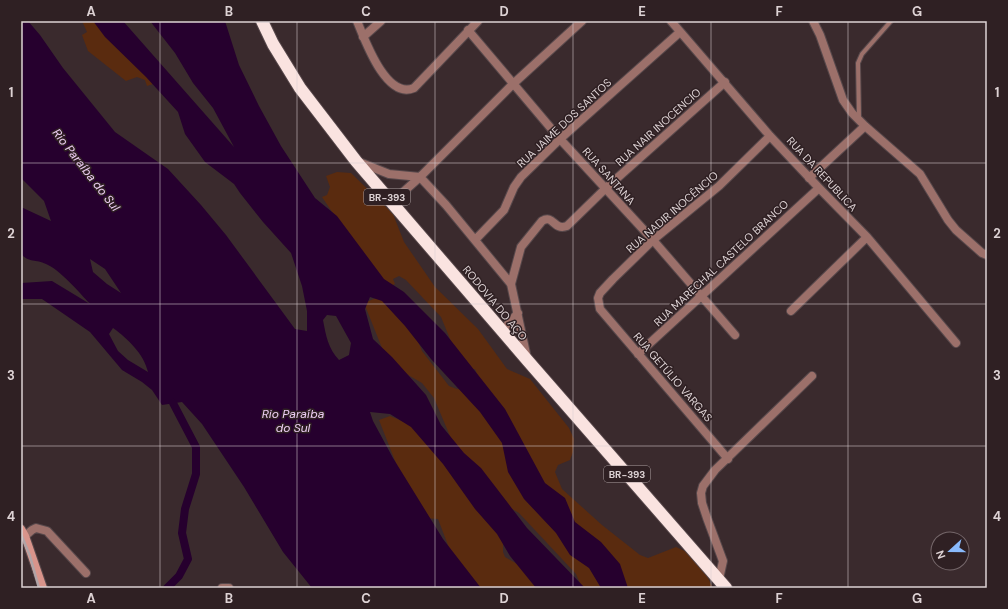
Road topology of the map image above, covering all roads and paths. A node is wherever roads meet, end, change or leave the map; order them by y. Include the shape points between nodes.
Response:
1 (262, 21) edge
2 (357, 21) edge
3 (381, 21) edge
4 (478, 21) edge
5 (582, 21) edge
6 (671, 21) edge
7 (813, 21) edge
8 (891, 21) edge
9 (468, 30) junction
10 (680, 32) junction
11 (364, 37) junction
12 (725, 82) junction
13 (513, 84) junction
14 (862, 124) junction
15 (770, 136) junction
16 (560, 140) junction
17 (356, 161) junction
18 (420, 177) junction
19 (809, 178) junction
20 (606, 188) junction
21 (819, 188) junction
22 (392, 202) junction
23 (867, 237) junction
24 (475, 240) junction
25 (654, 240) junction
26 (987, 255) edge
27 (511, 284) junction
28 (701, 295) junction
29 (600, 309) joint
30 (791, 311) dead end
31 (518, 313) junction
32 (502, 331) junction
33 (735, 335) dead end
34 (956, 343) dead end
35 (638, 354) junction
36 (528, 361) junction
37 (812, 376) dead end
38 (728, 458) junction
39 (23, 534) edge
40 (86, 574) dead end
41 (722, 584) edge
42 (42, 588) edge
43 (222, 588) edge
44 (229, 588) edge

1 - 17 highway, RODOVIA DO AÇO / BR-393 via 300,88
2 - 11 street
3 - 11 street
4 - 9 street
5 - 13 street
6 - 10 street, RUA DA REPUBLICA
7 - 14 street via 843,100
8 - 14 lane via 862,54 858,63
9 - 11 street via 410,90 401,90 385,76 374,60
9 - 13 street, RUA SANTANA
10 - 12 street, RUA DA REPUBLICA
10 - 16 street, RUA JAIME DOS SANTOS
12 - 15 street, RUA DA REPUBLICA
12 - 20 street, RUA NAIR INOCENCIO
13 - 16 street, RUA SANTANA
13 - 18 street
14 - 19 street
14 - 26 street via 920,174 956,230
15 - 19 street, RUA DA REPUBLICA
15 - 25 street, RUA NADIR INOCÊNCIO via 719,186
16 - 20 street, RUA SANTANA
16 - 24 street, RUA JAIME DOS SANTOS via 521,177 504,210
17 - 18 street via 389,174
17 - 22 highway, RODOVIA DO AÇO / BR-393
18 - 22 street
18 - 24 street
19 - 21 street, RUA DA REPUBLICA
20 - 25 street, RUA SANTANA
20 - 27 street, RUA NAIR INOCENCIO via 567,226 558,227 546,218 542,221 522,247
21 - 23 street, RUA DA REPUBLICA
21 - 28 street, RUA MARECHAL CASTELO BRANCO
22 - 32 highway, RODOVIA DO AÇO / BR-393
23 - 30 street
23 - 34 street, RUA DA REPUBLICA
24 - 27 street
25 - 28 street, RUA SANTANA
25 - 29 street, RUA NADIR INOCÊNCIO via 600,293
27 - 31 street
28 - 33 street, RUA SANTANA
28 - 35 street, RUA MARECHAL CASTELO BRANCO
29 - 35 street, RUA GETÚLIO VARGAS
31 - 32 street
31 - 36 street
32 - 36 highway, RODOVIA DO AÇO / BR-393
35 - 38 street, RUA GETÚLIO VARGAS
36 - 41 highway, RODOVIA DO AÇO / BR-393
37 - 38 street
38 - 41 street via 706,480 701,493 702,503 723,561
39 - 40 street via 36,528 47,531
39 - 42 main road
43 - 44 street

